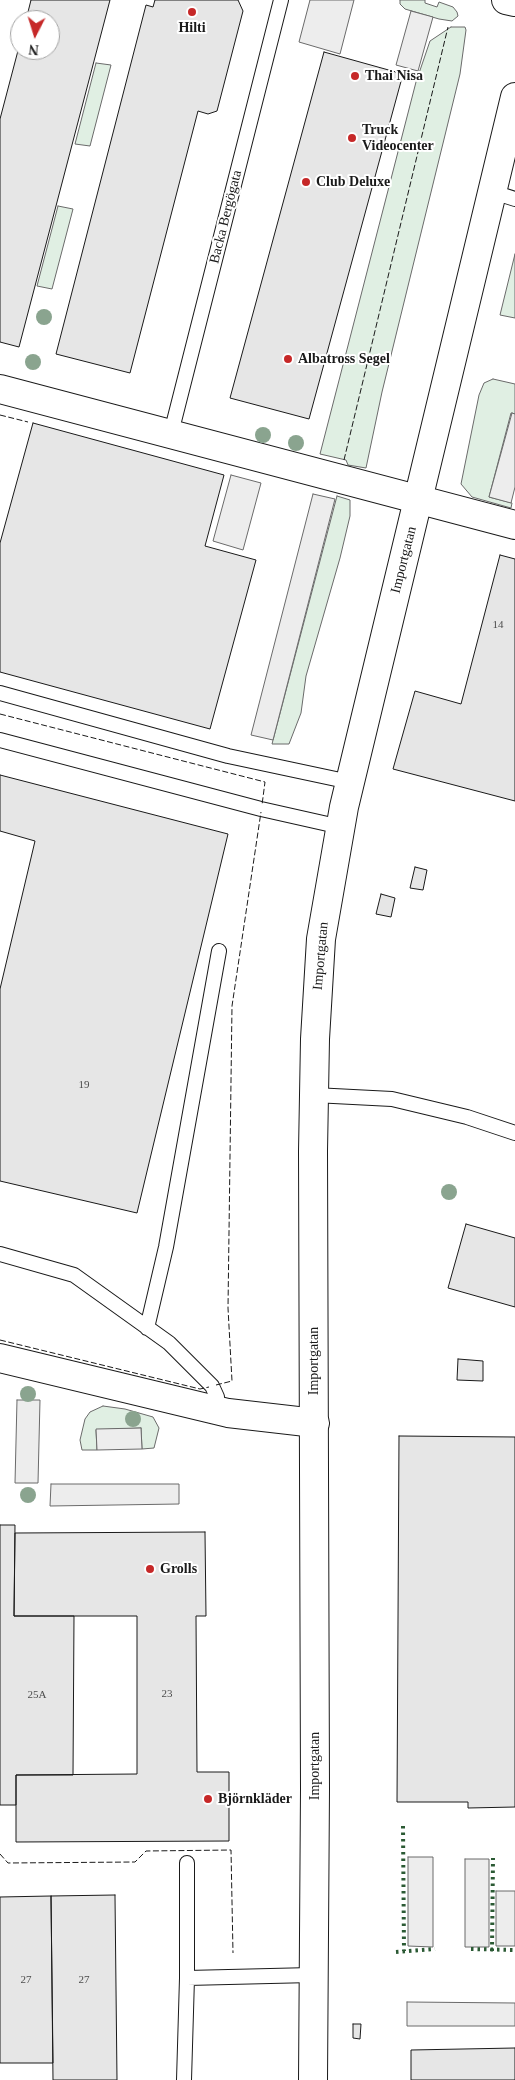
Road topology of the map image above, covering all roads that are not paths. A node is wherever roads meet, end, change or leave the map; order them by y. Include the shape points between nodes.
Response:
1 (281, 0) edge
2 (506, 0) edge
3 (515, 2) edge
4 (515, 97) edge
5 (504, 196) edge
6 (0, 389) edge
7 (171, 434) junction
8 (419, 500) junction
9 (515, 525) edge
10 (0, 693) edge
11 (0, 740) edge
12 (350, 782) junction
13 (341, 827) junction
14 (219, 951) dead end
15 (314, 1095) junction
16 (515, 1133) edge
17 (0, 1254) edge
18 (147, 1328) junction
19 (0, 1358) edge
20 (217, 1411) junction
21 (315, 1423) junction
22 (187, 1864) dead end
23 (312, 1976) junction
24 (186, 1978) junction
25 (184, 2080) edge
26 (313, 2080) edge

1 - 7 lane, Backa Bergögata
2 - 3 street
4 - 5 street, Importgatan
5 - 8 street, Importgatan
6 - 7 street
7 - 8 street
8 - 9 street
8 - 12 street, Importgatan
10 - 12 lane via 228,756
11 - 13 lane via 252,807
12 - 13 street, Importgatan
13 - 15 street, Importgatan via 321,939
14 - 18 lane via 166,1247
15 - 16 lane via 392,1099 467,1117
15 - 21 street, Importgatan
17 - 18 lane via 74,1276
18 - 20 lane via 169,1343 212,1386 217,1397
19 - 20 street
20 - 21 street
21 - 23 street, Importgatan
22 - 24 lane
23 - 24 lane
23 - 26 street, Importgatan
24 - 25 lane

